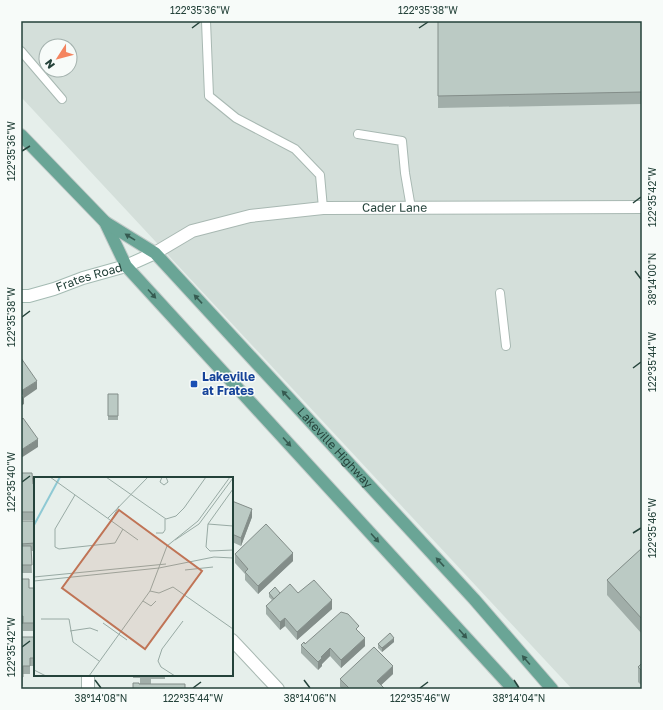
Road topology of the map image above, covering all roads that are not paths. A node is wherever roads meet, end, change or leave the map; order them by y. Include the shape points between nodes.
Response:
1 (206, 21) edge
2 (21, 51) edge
3 (62, 99) dead end
4 (358, 134) dead end
5 (21, 135) edge
6 (642, 207) edge
7 (323, 208) junction
8 (411, 208) junction
9 (105, 222) junction
10 (155, 253) junction
11 (126, 266) junction
12 (500, 293) dead end
13 (21, 296) edge
14 (506, 346) dead end
15 (233, 641) edge
16 (88, 676) edge
17 (88, 689) edge
18 (278, 689) edge
19 (513, 689) edge
20 (552, 689) edge

1 - 7 lane via 209,96 236,118 295,149 320,175
2 - 3 lane
4 - 8 lane via 402,141
5 - 9 main road, Lakeville Highway
6 - 8 street, Cader Lane
7 - 8 street, Cader Lane
7 - 10 street, Cader Lane via 250,216 192,231
10 -> 9 main road, Lakeville Highway
9 - 11 main road, Lakeville Highway
10 - 11 street, Frates Road
20 -> 10 main road, Lakeville Highway via 474,599
11 - 13 street, Frates Road via 54,289
11 -> 19 main road, Lakeville Highway
12 - 14 lane
15 - 18 street
16 - 17 street

